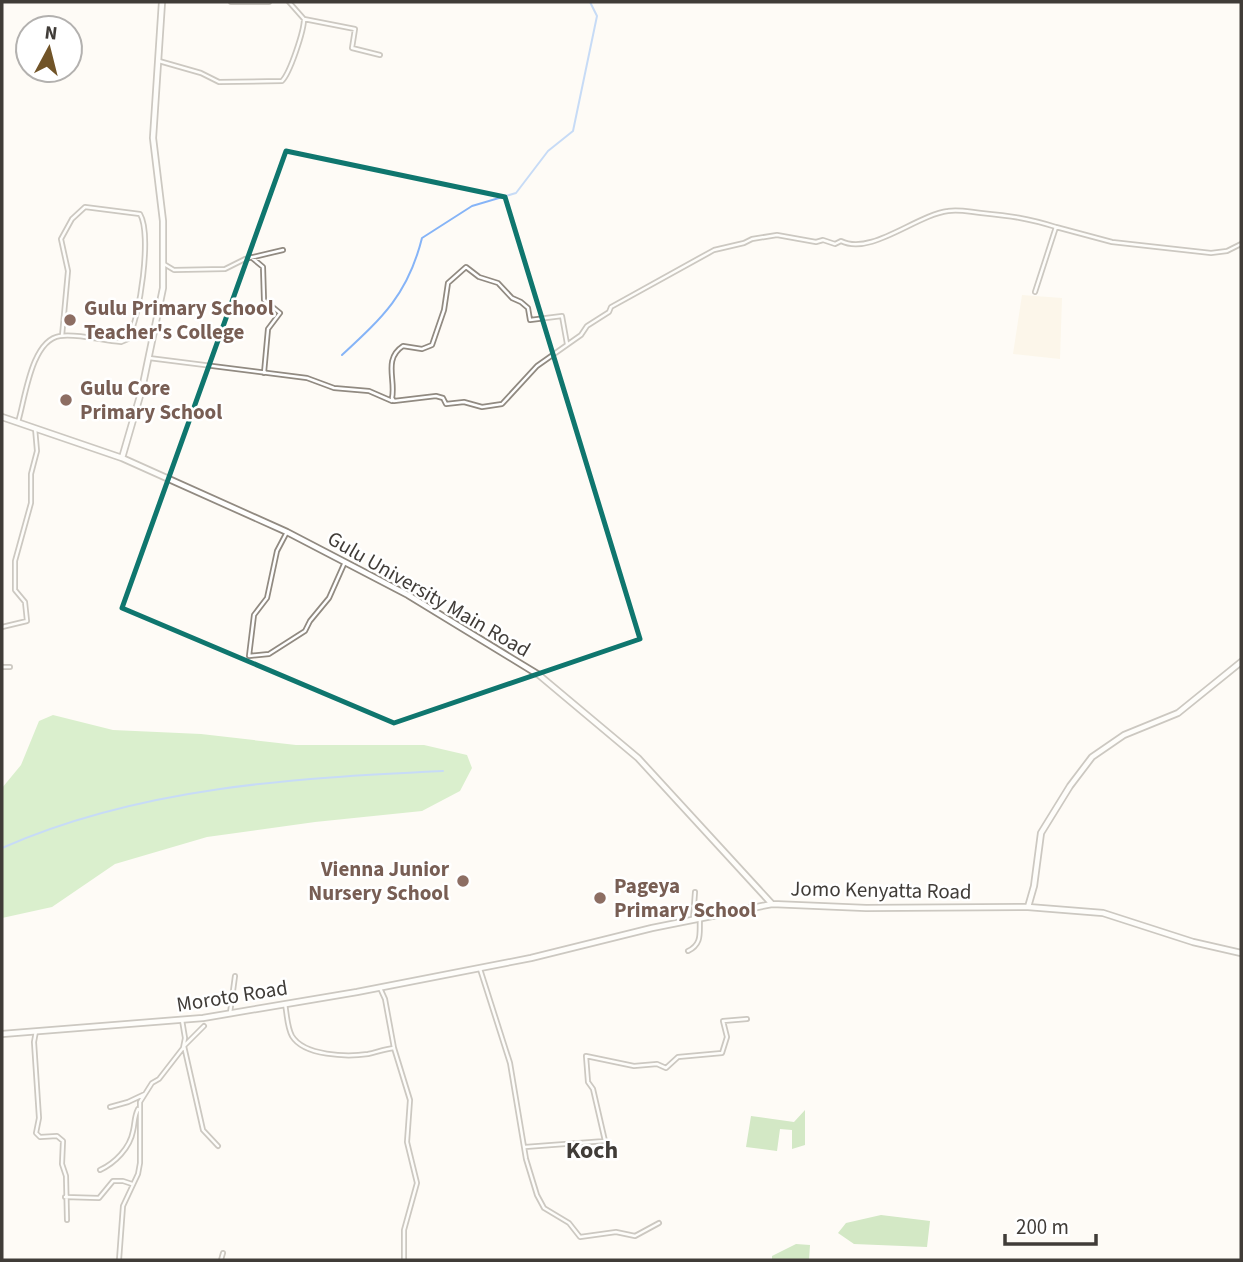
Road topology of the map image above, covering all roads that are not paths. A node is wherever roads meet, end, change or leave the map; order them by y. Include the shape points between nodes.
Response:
1 (162, 2) edge
2 (231, 2) edge
3 (269, 2) edge
4 (289, 2) edge
5 (304, 19) junction
6 (380, 55) dead end
7 (159, 61) junction
8 (1056, 227) junction
9 (1241, 244) edge
10 (283, 250) dead end
11 (251, 257) junction
12 (164, 264) junction
13 (1035, 292) dead end
14 (62, 336) junction
15 (567, 344) junction
16 (149, 358) junction
17 (264, 373) junction
18 (394, 401) junction
19 (2, 417) edge
20 (18, 422) junction
21 (35, 428) junction
22 (122, 458) junction
23 (287, 532) junction
24 (345, 562) junction
25 (2, 627) edge
26 (1241, 662) edge
27 (2, 667) edge
28 (10, 667) dead end
29 (695, 892) dead end
30 (772, 904) junction
31 (1028, 906) junction
32 (700, 918) junction
33 (693, 919) junction
34 (688, 951) dead end
35 (1241, 953) edge
36 (480, 969) junction
37 (464, 972) joint
38 (235, 976) dead end
39 (380, 988) junction
40 (285, 1004) junction
41 (230, 1013) junction
42 (747, 1019) dead end
43 (182, 1020) junction
44 (204, 1026) dead end
45 (36, 1031) junction
46 (2, 1034) edge
47 (184, 1046) junction
48 (394, 1048) junction
49 (145, 1094) junction
50 (140, 1106) junction
51 (110, 1107) dead end
52 (218, 1146) dead end
53 (525, 1147) junction
54 (100, 1170) dead end
55 (132, 1184) junction
56 (65, 1197) junction
57 (67, 1220) dead end
58 (659, 1223) dead end
59 (223, 1253) dead end
60 (118, 1260) edge
61 (220, 1260) edge
62 (404, 1260) edge

1 - 7 street
2 - 3 street
4 - 5 street
5 - 6 street via 355,29 352,48
5 - 7 street via 282,81 219,82
7 - 12 street via 153,153
8 - 9 street via 1112,242 1210,253
8 - 13 street
8 - 15 street via 1027,218 951,210 917,220 875,242 849,245 791,236 752,239 714,250 651,283
10 - 11 street
11 - 12 street via 219,270 174,270
11 - 17 street via 263,267 264,300 280,313 268,329
12 - 16 street
14 - 14 street via 114,342 128,339 145,267 141,214 85,207 75,215 61,241 68,275
14 - 20 street via 51,340 34,362
15 - 18 street via 537,366 502,404 446,404 436,396
15 - 18 street via 562,316 530,320 528,308 521,302 498,283 466,267 448,283 432,345 397,350 390,369
16 - 17 street
16 - 22 street
17 - 18 street via 369,391
19 - 20 street, Gulu University Main Road
20 - 21 street, Gulu University Main Road
21 - 22 street, Gulu University Main Road
21 - 25 street via 31,503 15,561 15,590 25,602 27,621
22 - 23 street, Gulu University Main Road
23 - 24 street, Gulu University Main Road
23 - 24 street via 267,598 254,615 249,656 269,654 305,631 329,598
24 - 30 street, Gulu University Main Road via 484,640 566,696 638,758
26 - 31 street via 1178,713 1124,735 1092,757 1041,833
27 - 28 street
29 - 33 street
30 - 31 street, Jomo Kenyatta Road
30 - 32 street, Jomo Kenyatta Road
31 - 35 street, Jomo Kenyatta Road via 1103,914
32 - 33 street, Jomo Kenyatta Road
32 - 34 street via 700,939
33 - 36 street, Jomo Kenyatta Road
36 - 37 street, Jomo Kenyatta Road
36 - 53 street via 510,1063
37 - 39 street, Moroto Road
38 - 41 street
39 - 40 street, Moroto Road
39 - 48 street
40 - 41 street, Moroto Road
40 - 48 street via 290,1033 305,1046 338,1056
41 - 43 street, Moroto Road
42 - 53 street via 723,1021 727,1037 722,1053 678,1057 666,1068 586,1056 588,1082 605,1142
43 - 45 street, Moroto Road
43 - 47 street
44 - 47 street
45 - 46 street, Moroto Road
45 - 56 street via 36,1133 62,1139
47 - 49 street
47 - 52 street via 203,1130
48 - 62 street via 410,1100 407,1142 417,1183 404,1230
49 - 50 street
49 - 51 street
50 - 54 street via 130,1142 111,1165
50 - 55 street via 140,1163
53 - 58 street via 542,1205 569,1223 578,1237 616,1232 635,1236
55 - 56 street via 113,1181 99,1198
55 - 60 street via 123,1206
56 - 57 street
59 - 61 street

